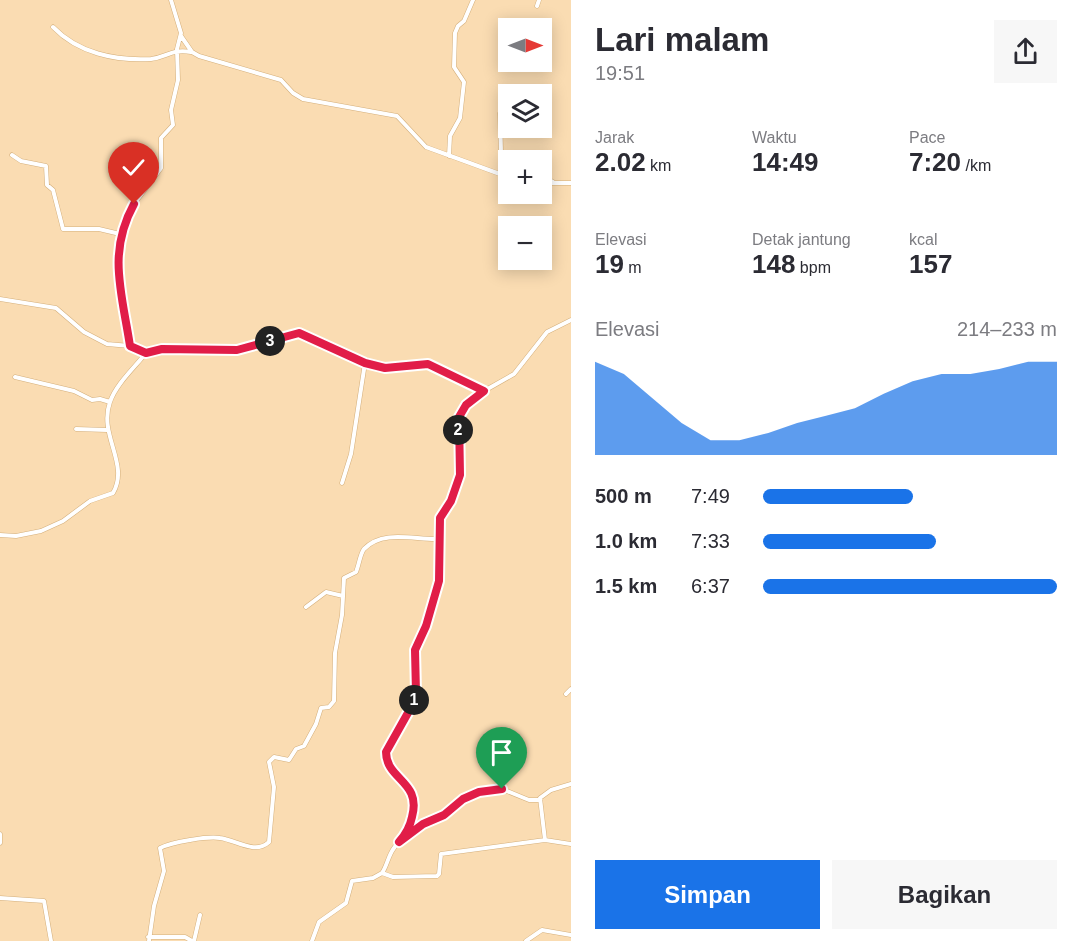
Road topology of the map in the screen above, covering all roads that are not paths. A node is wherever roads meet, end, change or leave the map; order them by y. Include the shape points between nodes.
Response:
1 (171, 0) edge
2 (472, 0) edge
3 (539, 0) edge
4 (537, 6) dead end
5 (53, 27) dead end
6 (181, 36) junction
7 (177, 49) junction
8 (192, 52) junction
9 (12, 155) dead end
10 (448, 156) junction
11 (498, 174) edge
12 (554, 182) edge
13 (571, 183) edge
14 (120, 234) junction
15 (0, 299) edge
16 (571, 320) edge
17 (130, 346) junction
18 (146, 353) junction
19 (365, 363) junction
20 (15, 377) dead end
21 (484, 391) junction
22 (110, 402) junction
23 (76, 429) dead end
24 (107, 430) junction
25 (342, 483) dead end
26 (0, 535) edge
27 (438, 539) junction
28 (343, 596) junction
29 (306, 607) dead end
30 (571, 689) edge
31 (566, 694) dead end
32 (571, 784) edge
33 (540, 800) junction
34 (0, 834) edge
35 (545, 840) junction
36 (399, 842) junction
37 (0, 843) edge
38 (571, 844) edge
39 (382, 873) junction
40 (0, 898) edge
41 (200, 915) dead end
42 (571, 935) edge
43 (149, 939) edge
44 (51, 941) edge
45 (193, 941) edge
46 (312, 941) edge
47 (526, 941) edge

1 - 6 street
2 - 10 street via 455,33 454,67 464,82 460,118 450,136
3 - 4 street
5 - 7 street via 64,39 91,53 151,59
6 - 7 street
6 - 8 street
7 - 8 street
7 - 14 street via 173,125 161,138 161,168 134,204
8 - 10 street via 279,79 303,99 397,116 422,144
9 - 14 street via 46,166 47,185 53,190 63,229
10 - 11 street
12 - 13 street
14 - 17 street via 116,263
15 - 17 street via 56,308 84,332 107,344
16 - 21 street via 547,332 514,374
17 - 18 street
18 - 19 street via 162,349 241,350 299,333
18 - 22 street
19 - 21 street via 392,369 428,364
19 - 25 street via 351,454
20 - 22 street
21 - 27 street via 466,405 459,417 460,475 440,518
22 - 24 street
23 - 24 street
24 - 26 street via 118,467 112,493 90,501 41,531
27 - 28 street via 404,536 376,541 364,550 356,572 345,577
27 - 36 street via 437,588 415,650 416,693 386,752 389,765 413,792 415,800 409,827
28 - 29 street via 326,592
28 - 43 street via 335,653 334,701 321,708 305,745 296,749 289,760 274,757 269,762 274,787 269,842 254,847 218,838 160,848 164,871
30 - 31 street
32 - 33 street via 544,794
33 - 35 street
33 - 36 street via 529,800 502,789 479,792
34 - 37 street
35 - 38 street
35 - 39 street via 441,854 437,876 402,878
36 - 39 street
39 - 46 street via 352,881 346,903 319,922
40 - 44 street via 44,901
41 - 45 street
42 - 47 street via 542,930
43 - 45 street

